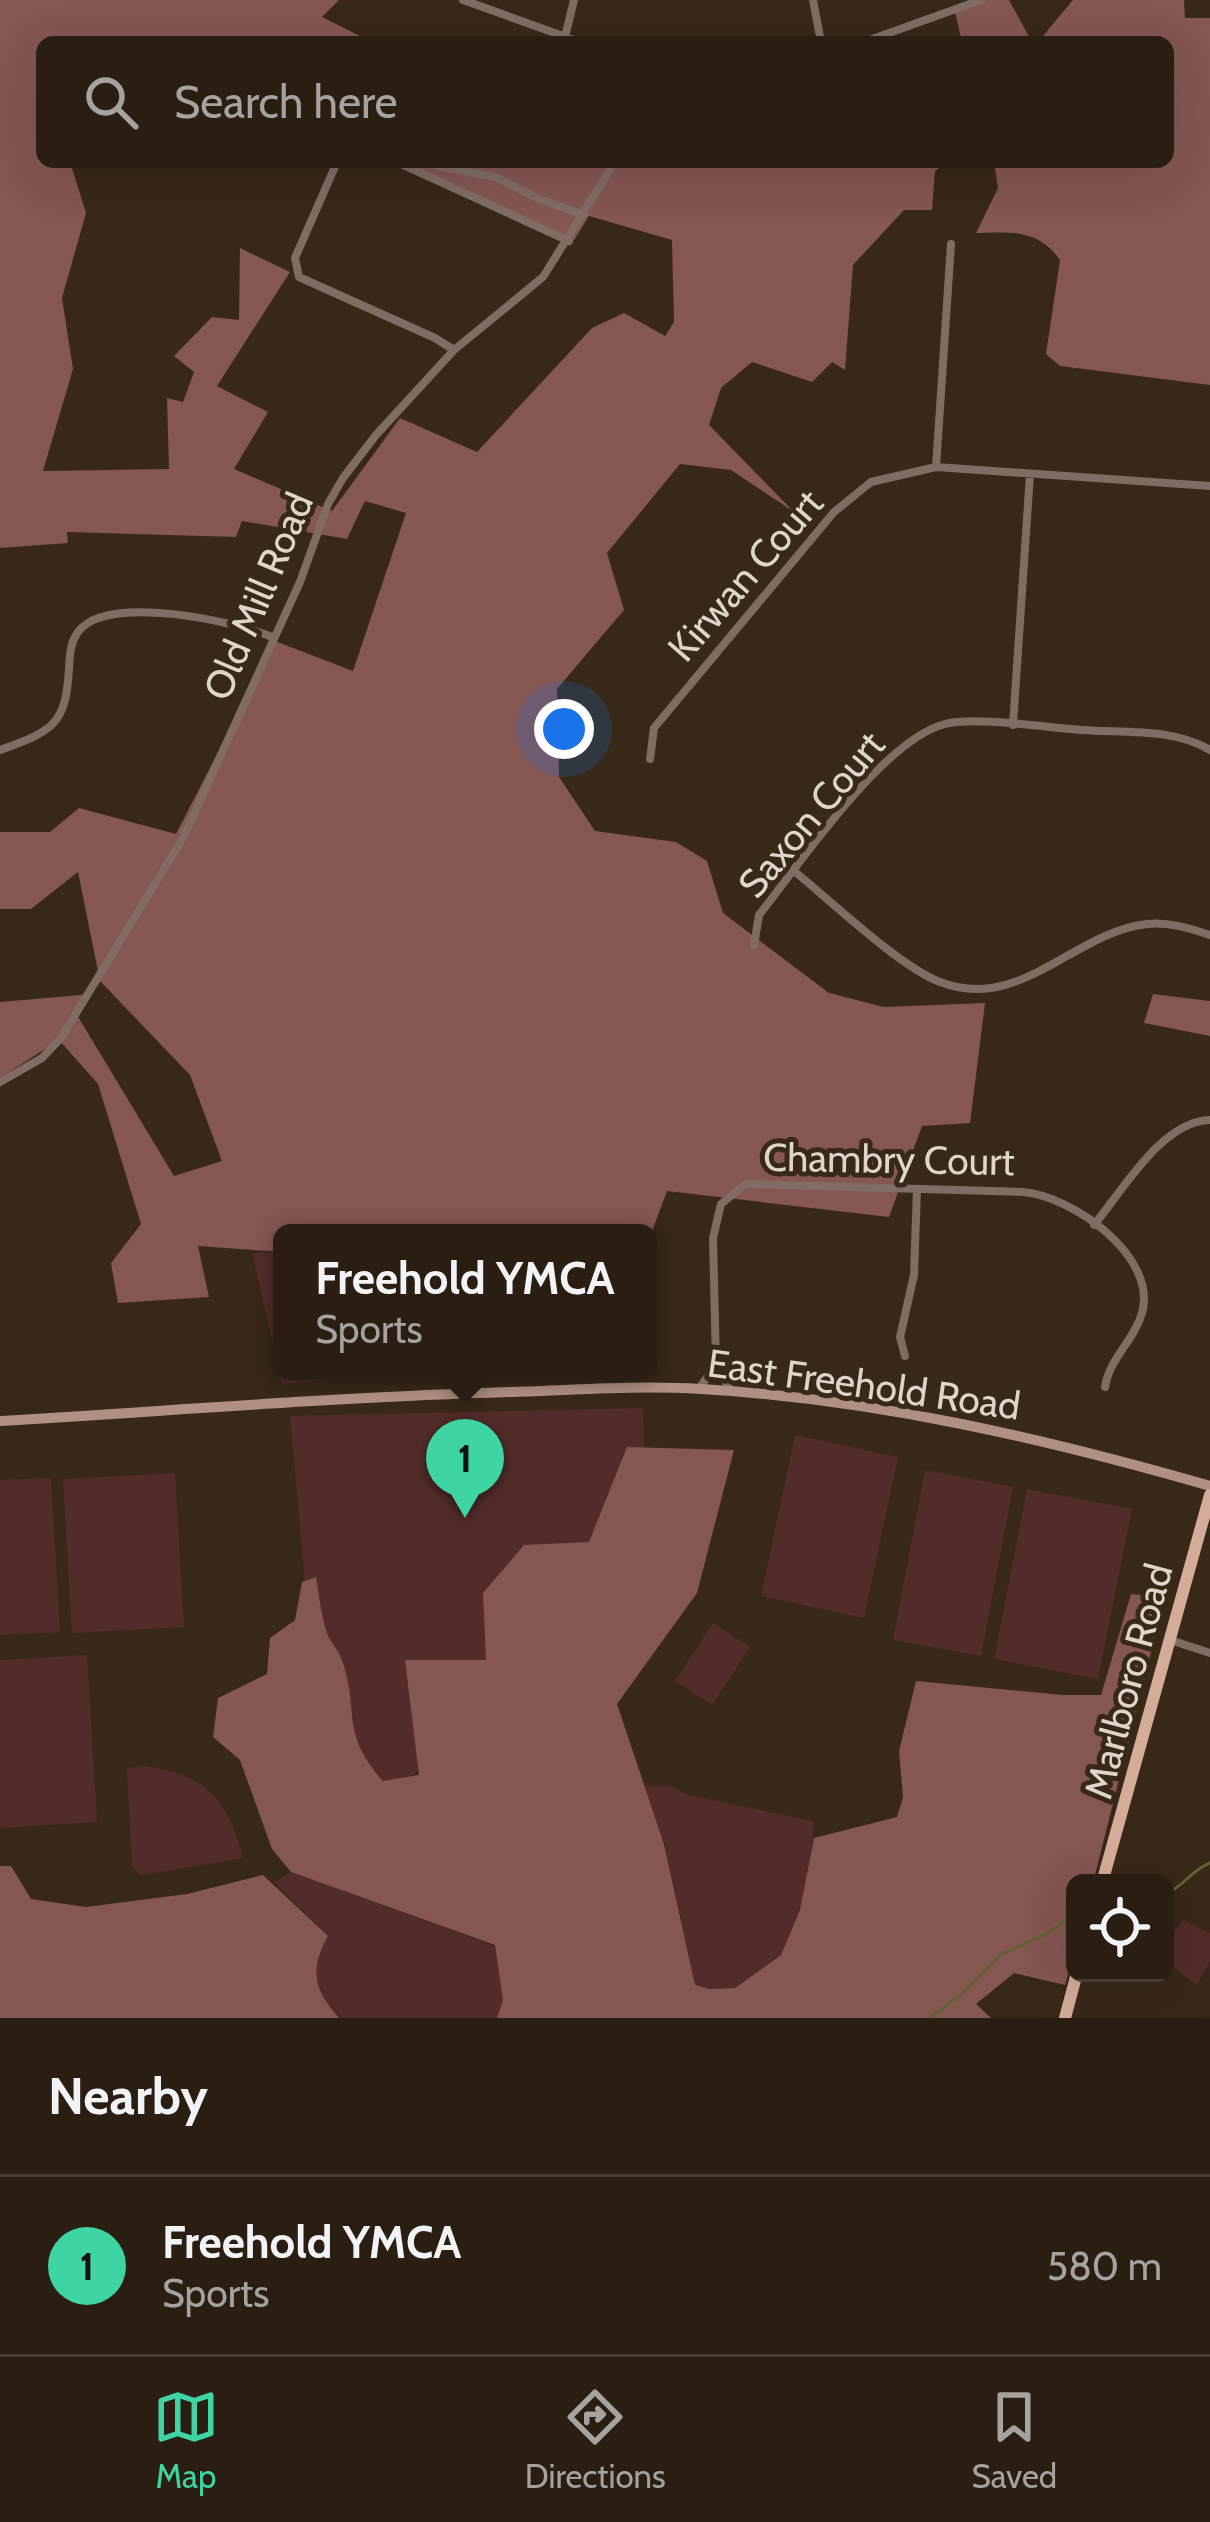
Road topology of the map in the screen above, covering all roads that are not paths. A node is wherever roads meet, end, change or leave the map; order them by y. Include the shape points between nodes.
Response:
1 (463, 0) edge
2 (574, 0) edge
3 (813, 0) edge
4 (981, 0) edge
5 (562, 36) edge
6 (565, 36) edge
7 (820, 36) edge
8 (881, 36) edge
9 (334, 168) edge
10 (410, 168) edge
11 (450, 168) edge
12 (611, 168) edge
13 (584, 215) junction
14 (569, 241) junction
15 (951, 244) dead end
16 (454, 350) junction
17 (936, 467) junction
18 (1030, 473) junction
19 (1210, 486) edge
20 (272, 638) junction
21 (1013, 725) junction
22 (0, 750) edge
23 (1210, 750) edge
24 (650, 759) dead end
25 (794, 871) junction
26 (1210, 935) edge
27 (754, 945) dead end
28 (0, 1082) edge
29 (1210, 1120) edge
30 (917, 1189) junction
31 (1094, 1225) junction
32 (905, 1356) dead end
33 (716, 1364) junction
34 (1106, 1388) dead end
35 (699, 1389) junction
36 (731, 1392) junction
37 (0, 1421) edge
38 (1210, 1486) edge
39 (1210, 1496) edge
40 (1170, 1640) junction
41 (1210, 1653) edge
42 (1105, 1874) edge
43 (1075, 1982) edge
44 (1065, 2018) edge

1 - 5 street
2 - 6 street
3 - 7 street
4 - 8 street
9 - 16 street via 296,271
10 - 14 street
11 - 13 street via 498,178
12 - 13 street, Old Mill Road
13 - 14 street, Old Mill Road
14 - 16 street, Old Mill Road via 534,286
15 - 17 street
16 - 20 street, Old Mill Road via 343,478
17 - 18 street, Kirwan Court
17 - 24 street, Kirwan Court via 871,482 834,512 654,728
18 - 19 street, Kirwan Court
18 - 21 street
20 - 22 street via 220,619 99,616 72,643 58,720
20 - 28 street, Old Mill Road via 183,838 70,1026 42,1058
21 - 23 street, Saxon Court via 1169,736
21 - 25 street, Saxon Court via 948,723 920,734 887,759
25 - 26 street via 929,977 970,990 1019,982 1133,927 1175,925
25 - 27 street, Saxon Court via 760,914
29 - 31 street via 1173,1130
30 - 31 street, Chambry Court via 1037,1193
30 - 32 street via 914,1275 900,1337
30 - 33 street, Chambry Court via 746,1184 721,1204 713,1238
31 - 34 street, Chambry Court via 1129,1255 1144,1288 1140,1319 1109,1366
33 - 35 street
33 - 36 street, Chambry Court
35 - 36 main road, East Freehold Road
35 - 37 main road, East Freehold Road via 290,1399
36 - 38 main road, East Freehold Road via 981,1426
39 - 40 main road, Marlboro Road
40 - 41 street
40 - 42 main road, Marlboro Road
43 - 44 main road

